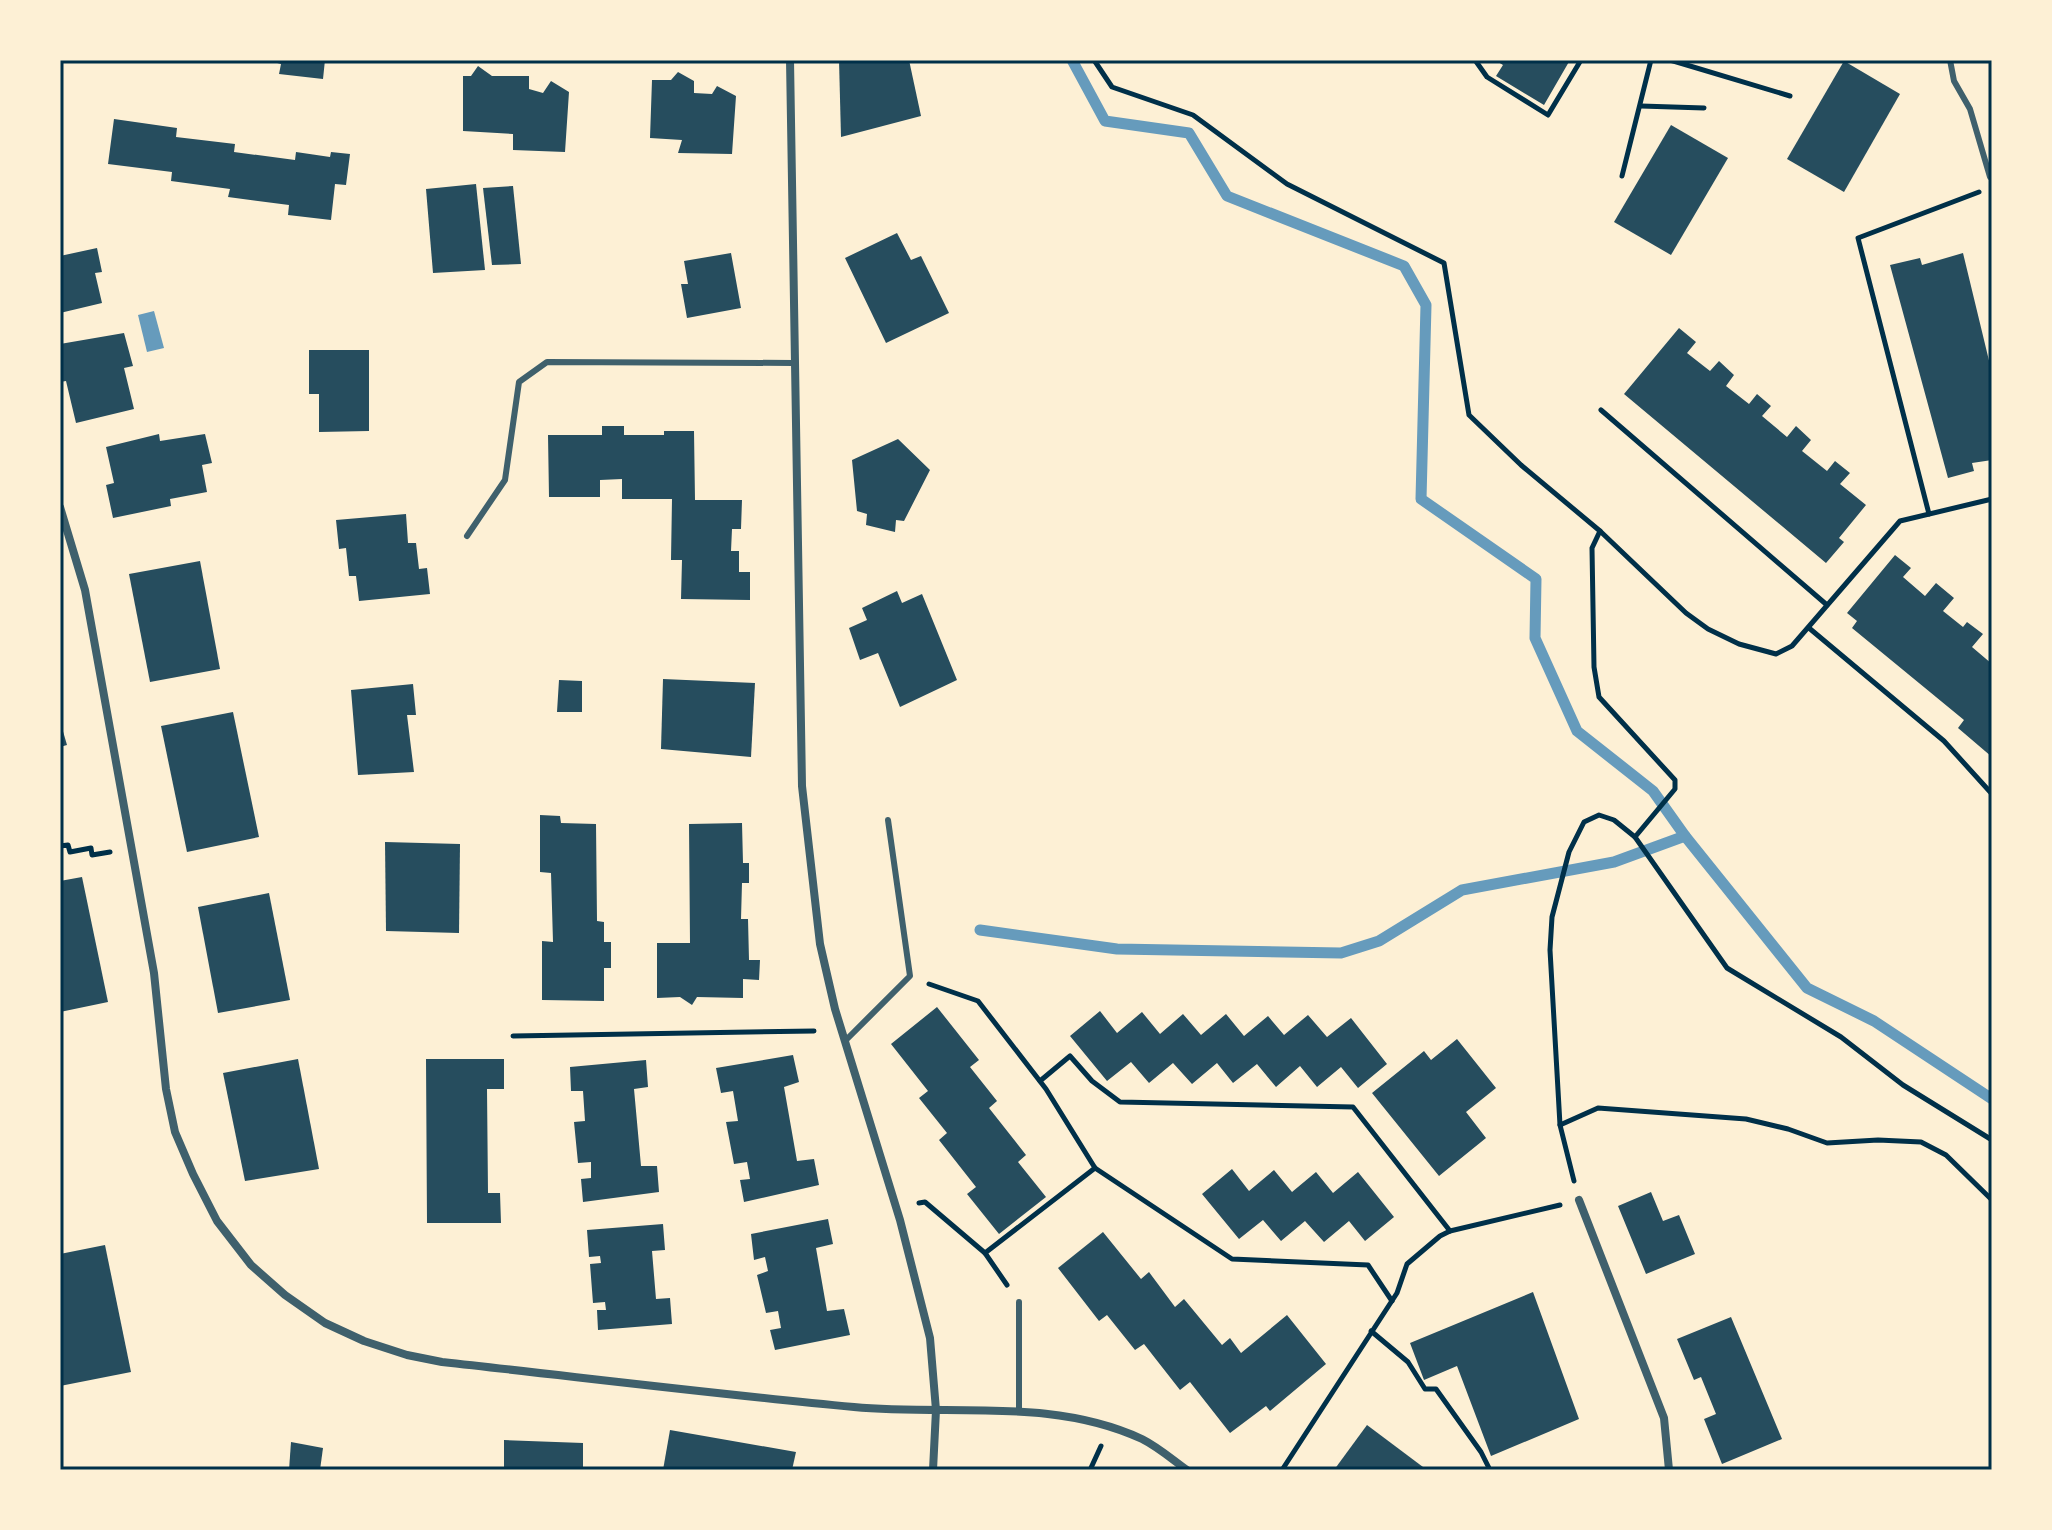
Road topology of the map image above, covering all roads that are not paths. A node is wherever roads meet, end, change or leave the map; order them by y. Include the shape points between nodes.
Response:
1 (790, 60) edge
2 (1950, 60) edge
3 (1990, 177) road end
4 (793, 363) junction
5 (60, 507) edge
6 (467, 536) dead end
7 (888, 820) dead end
8 (845, 1041) junction
9 (1579, 1200) road end
10 (1019, 1302) road end
11 (936, 1410) junction
12 (1019, 1411) junction
13 (933, 1470) edge
14 (1187, 1470) edge
15 (1669, 1470) edge

1 - 4 street
2 - 3 lane
4 - 6 lane via 547,362 519,382 505,480
4 - 8 street via 802,786 820,944
5 - 11 street via 85,590 154,973 175,1132 217,1221 251,1265 325,1323 407,1355 857,1408
7 - 8 lane via 910,976
8 - 11 street via 927,1323
9 - 15 street via 1664,1418
10 - 12 lane
11 - 12 street
11 - 13 street
12 - 14 street via 1099,1424 1144,1440

